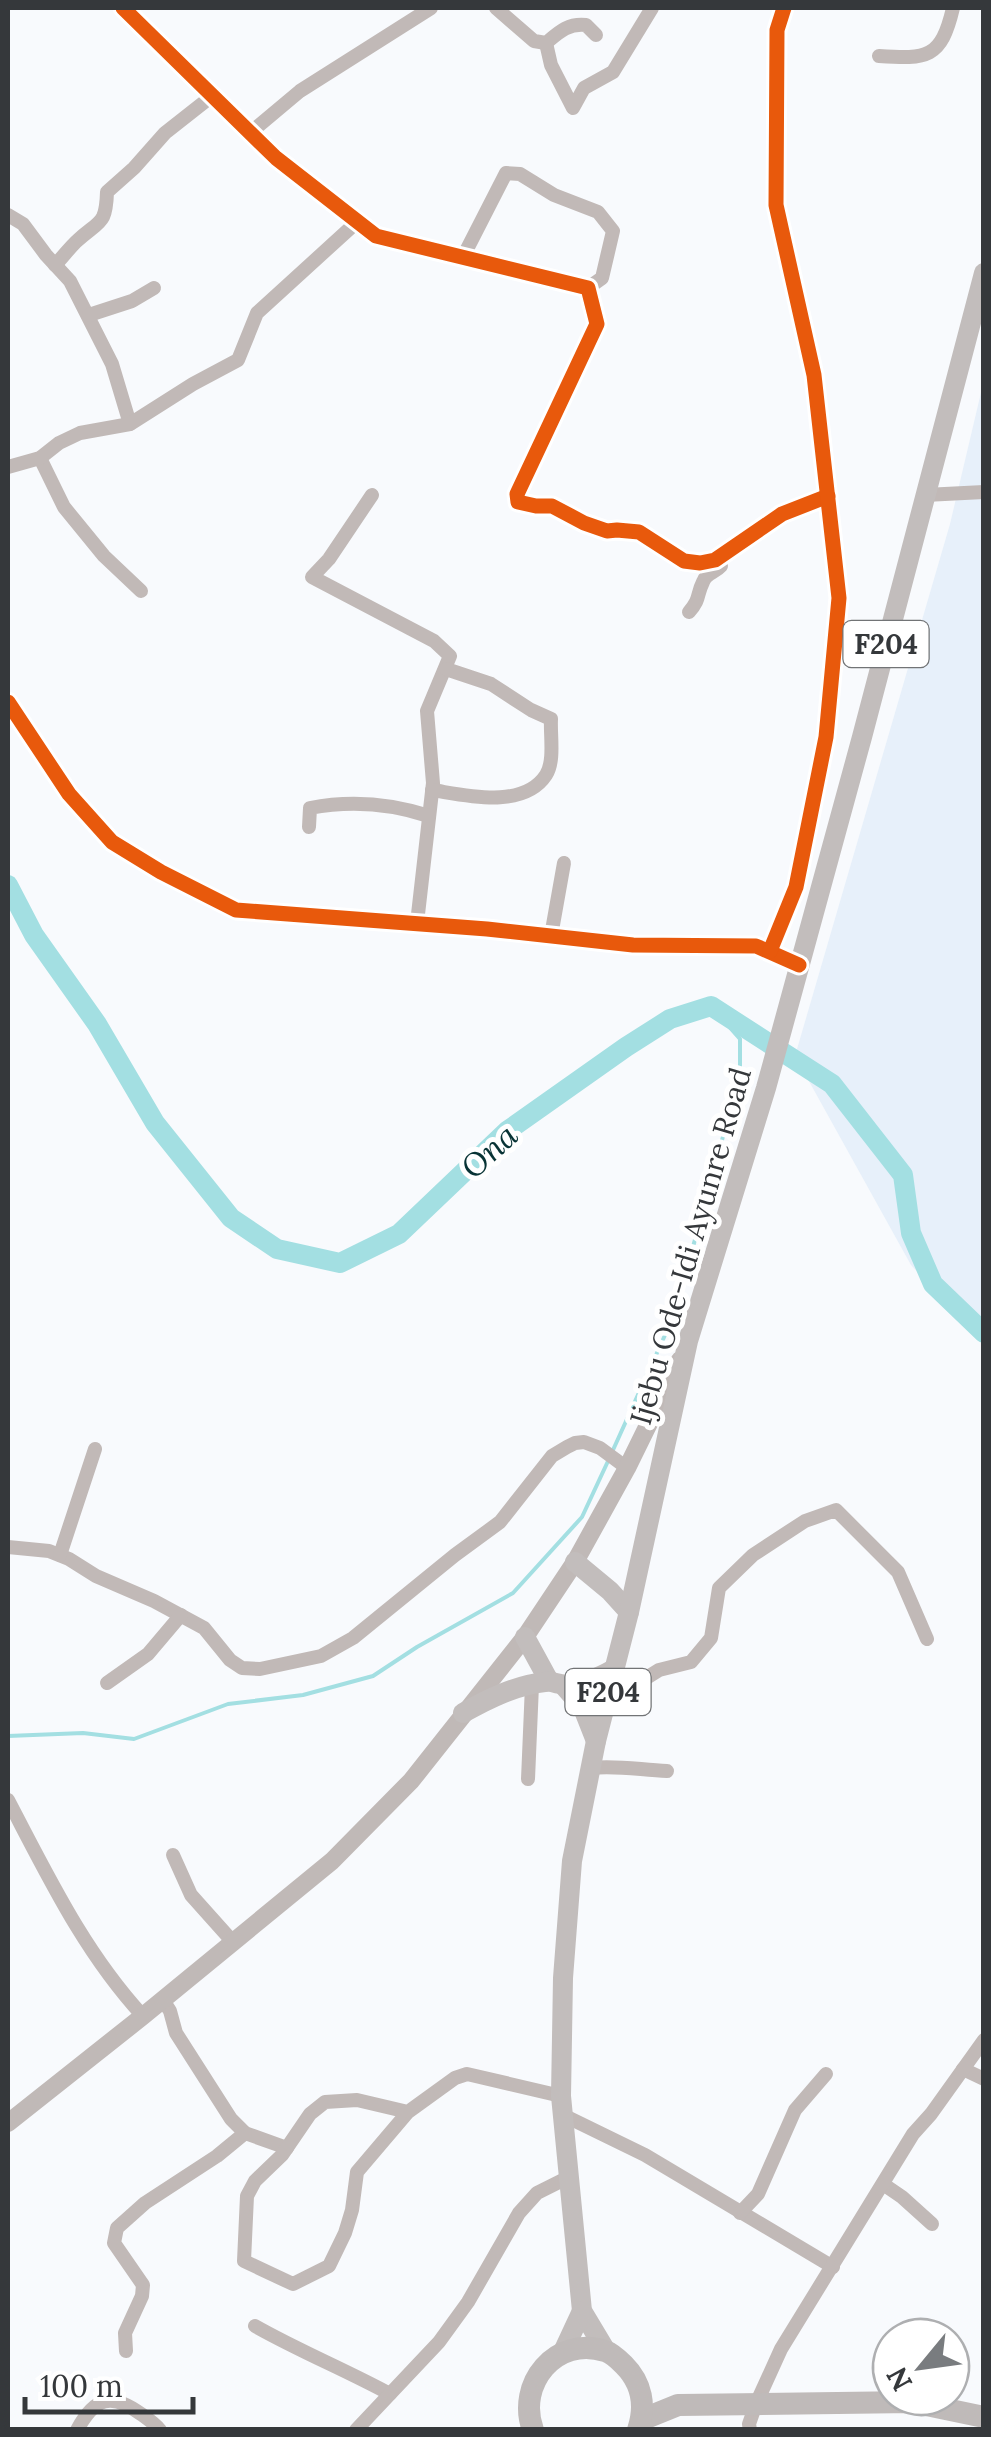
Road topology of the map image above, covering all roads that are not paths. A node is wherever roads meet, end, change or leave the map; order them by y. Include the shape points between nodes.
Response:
1 (123, 8) edge
2 (430, 8) edge
3 (496, 8) edge
4 (652, 8) edge
5 (784, 8) edge
6 (952, 8) edge
7 (596, 35) dead end
8 (546, 43) junction
9 (879, 56) dead end
10 (212, 96) junction
11 (250, 134) junction
12 (8, 214) edge
13 (358, 222) junction
14 (463, 257) junction
15 (55, 265) junction
16 (984, 273) edge
17 (154, 288) dead end
18 (588, 288) junction
19 (89, 315) junction
20 (130, 424) junction
21 (40, 458) junction
22 (8, 468) edge
23 (984, 492) edge
24 (925, 494) junction
25 (372, 496) dead end
26 (828, 496) junction
27 (715, 560) junction
28 (141, 591) dead end
29 (690, 612) dead end
30 (446, 669) junction
31 (8, 702) edge
32 (432, 790) junction
33 (429, 816) junction
34 (309, 827) dead end
35 (564, 863) dead end
36 (417, 923) junction
37 (550, 936) junction
38 (770, 950) junction
39 (799, 965) junction
40 (688, 1341) junction
41 (95, 1449) dead end
42 (621, 1463) junction
43 (8, 1547) edge
44 (60, 1555) junction
45 (576, 1562) junction
46 (628, 1612) junction
47 (181, 1615) junction
48 (525, 1636) junction
49 (928, 1639) dead end
50 (614, 1669) junction
51 (108, 1683) dead end
52 (548, 1684) junction
53 (608, 1695) junction
54 (463, 1713) junction
55 (596, 1740) junction
56 (591, 1768) junction
57 (667, 1771) dead end
58 (528, 1780) dead end
59 (8, 1800) edge
60 (173, 1855) dead end
61 (233, 1942) junction
62 (163, 2000) junction
63 (143, 2016) junction
64 (984, 2040) edge
65 (963, 2069) junction
66 (826, 2074) dead end
67 (984, 2079) edge
68 (562, 2106) junction
69 (408, 2112) junction
70 (8, 2123) edge
71 (245, 2134) junction
72 (286, 2148) junction
73 (569, 2176) junction
74 (882, 2184) junction
75 (740, 2212) junction
76 (932, 2224) dead end
77 (833, 2266) junction
78 (582, 2311) junction
79 (255, 2326) dead end
80 (126, 2350) dead end
81 (606, 2351) junction
82 (562, 2354) junction
83 (639, 2388) junction
84 (390, 2394) junction
85 (678, 2404) junction
86 (756, 2404) junction
87 (984, 2417) edge
88 (528, 2424) edge
89 (639, 2425) edge
90 (77, 2430) edge
91 (160, 2430) edge
92 (356, 2430) edge
93 (750, 2430) edge

1 - 10 street
2 - 11 street via 300,91
3 - 8 street via 534,41
4 - 8 street via 614,70 584,88 573,108
5 - 26 street via 777,30 776,205 814,375
6 - 9 street via 939,47 912,58
7 - 8 street via 577,24
10 - 11 street
10 - 15 street via 107,192 98,226
11 - 13 street
12 - 15 street
13 - 14 street via 376,236
13 - 20 street via 257,313 238,360
14 - 18 street
14 - 18 street via 506,172 520,174 598,212 613,231 602,278
15 - 19 street
16 - 24 main road, Ijebu Ode-Idi Ayunre Road / F204
17 - 19 street
18 - 27 street via 597,324 518,502 552,506 607,532 639,532 684,561
19 - 20 street
20 - 21 street via 80,434
21 - 22 street
21 - 28 street via 64,507
23 - 24 street
24 - 39 main road, Ijebu Ode-Idi Ayunre Road / F204
25 - 30 street via 312,577 434,641 450,656
26 - 27 street via 782,514
26 - 38 street via 839,598 826,737 796,887
27 - 29 street via 721,566 708,575
30 - 32 street via 427,710
30 - 32 street via 492,684 551,719 550,760 546,776 506,798
31 - 36 street via 68,794 112,842 161,872 236,910
32 - 33 street
33 - 34 street via 366,802 330,804 310,808
33 - 36 street
35 - 37 street
36 - 37 street
37 - 38 street
38 - 39 street
39 - 40 main road, Ijebu Ode-Idi Ayunre Road / F204
40 - 42 main road
40 - 46 main road, Ijebu Ode-Idi Ayunre Road / F204
41 - 44 street
42 - 45 main road
42 - 47 street via 584,1442 552,1456 500,1522 321,1656 242,1668 204,1628
43 - 44 street
44 - 47 street
45 - 46 main road
45 - 48 main road
46 - 50 main road, Ijebu Ode-Idi Ayunre Road / F204
47 - 51 street via 148,1654
48 - 52 main road
48 - 54 main road
49 - 53 street via 898,1572 836,1510 805,1520 719,1588 711,1638 691,1662 660,1670 629,1693
50 - 52 main road via 584,1683
50 - 53 main road, Ijebu Ode-Idi Ayunre Road / F204
52 - 54 main road via 490,1698
52 - 55 main road via 583,1708
52 - 58 street
53 - 55 main road, Ijebu Ode-Idi Ayunre Road / F204
54 - 61 main road via 411,1781 332,1860
55 - 56 main road, Ijebu Ode-Idi Ayunre Road / F204
56 - 57 street
56 - 68 main road, Ijebu Ode-Idi Ayunre Road / F204 via 572,1861 562,1978
59 - 63 street via 90,1950
60 - 61 street via 191,1895
61 - 62 main road
62 - 63 main road
62 - 71 street via 198,2070
63 - 70 main road
64 - 65 street
65 - 67 street
65 - 74 street
66 - 75 street via 796,2110 758,2194
68 - 69 street via 467,2074
68 - 73 main road, Ijebu Ode-Idi Ayunre Road / F204
68 - 75 street
69 - 72 street via 357,2100 325,2102
69 - 72 street via 357,2172 352,2210 329,2266 293,2284 244,2260 246,2196
71 - 72 street
71 - 80 street via 117,2228 114,2243 143,2285 125,2333
73 - 78 main road, Ijebu Ode-Idi Ayunre Road / F204
73 - 84 street via 536,2193 439,2342
74 - 76 street
74 - 77 street
75 - 77 street
77 - 86 street
78 - 81 main road, F204
78 - 82 main road
79 - 84 street
81 - 82 highway
81 - 83 highway
82 - 88 highway via 538,2374
83 - 85 highway
83 - 89 highway
84 - 92 street
85 - 86 highway
85 - 89 highway
86 - 87 highway via 912,2402
86 - 93 street
90 - 91 street via 95,2406 116,2399

